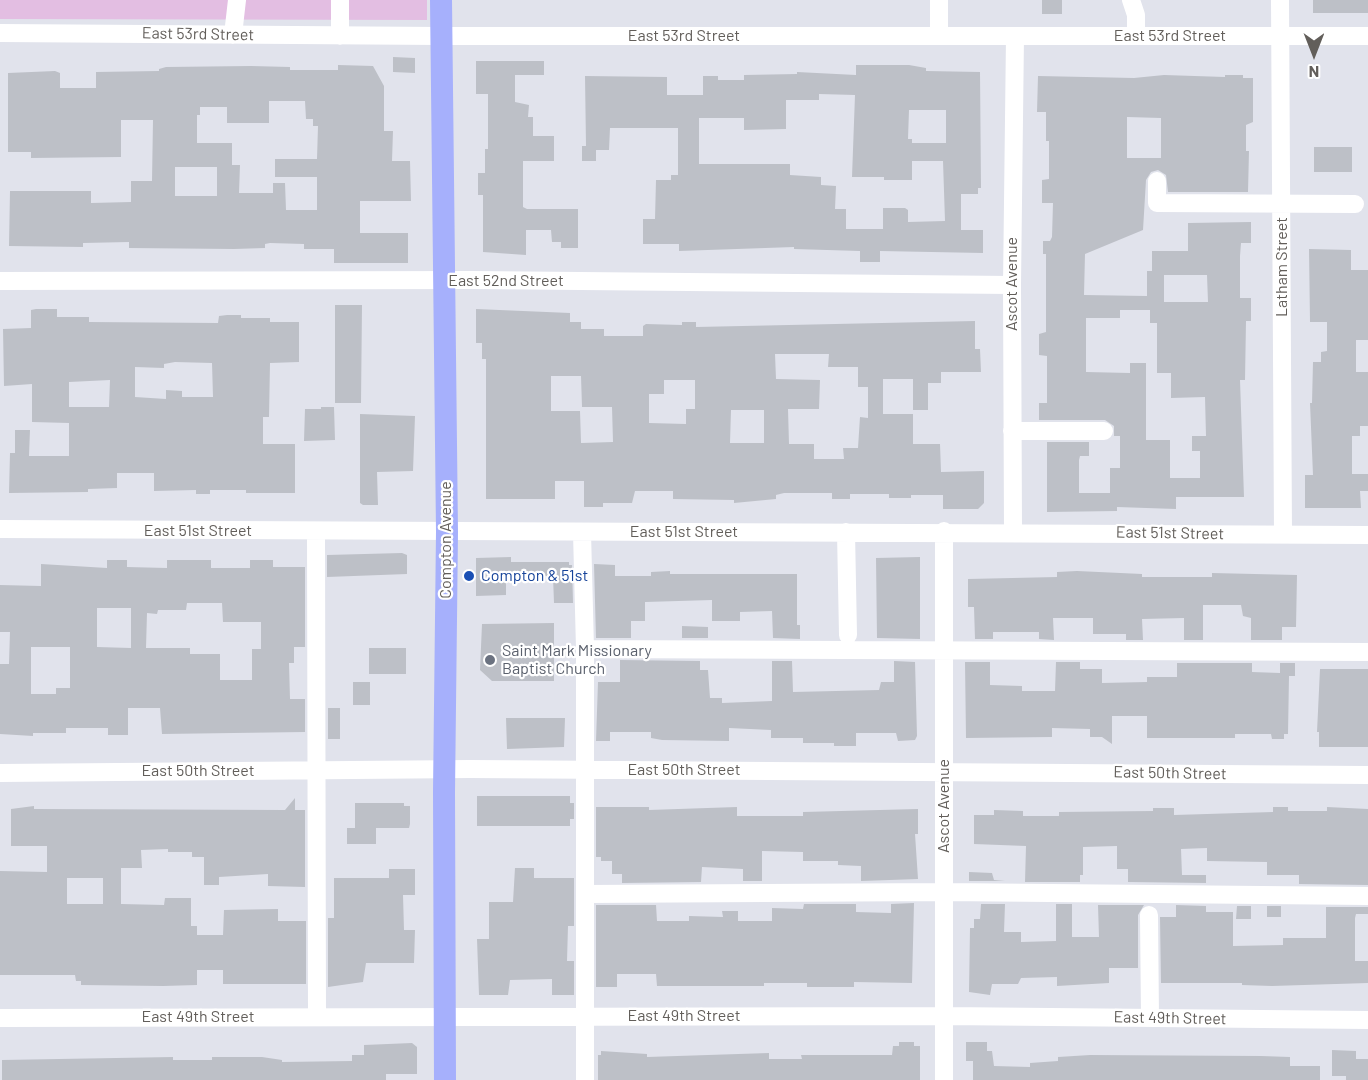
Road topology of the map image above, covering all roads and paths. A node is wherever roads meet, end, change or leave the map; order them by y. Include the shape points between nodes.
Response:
1 (237, 0) edge
2 (340, 0) edge
3 (441, 0) edge
4 (939, 0) edge
5 (1131, 0) edge
6 (1280, 0) edge
7 (0, 33) edge
8 (233, 34) junction
9 (340, 36) junction
10 (441, 36) junction
11 (939, 36) junction
12 (1015, 36) junction
13 (1136, 36) junction
14 (1281, 36) junction
15 (1368, 36) edge
16 (1157, 181) dead end
17 (1355, 204) dead end
18 (1282, 205) junction
19 (446, 280) junction
20 (0, 281) edge
21 (1012, 285) junction
22 (1012, 431) junction
23 (1104, 431) dead end
24 (0, 529) edge
25 (316, 531) junction
26 (944, 531) junction
27 (1013, 531) junction
28 (447, 532) junction
29 (582, 532) junction
30 (846, 532) junction
31 (1283, 534) junction
32 (1368, 535) edge
33 (848, 635) dead end
34 (944, 648) junction
35 (585, 649) junction
36 (1368, 652) edge
37 (444, 769) junction
38 (316, 770) junction
39 (585, 770) junction
40 (944, 771) junction
41 (0, 773) edge
42 (1368, 775) edge
43 (944, 892) junction
44 (585, 894) junction
45 (1368, 896) edge
46 (1149, 915) dead end
47 (445, 1016) junction
48 (585, 1016) junction
49 (944, 1016) junction
50 (317, 1017) junction
51 (0, 1018) edge
52 (1150, 1018) junction
53 (1368, 1020) edge
54 (445, 1080) edge
55 (585, 1080) edge
56 (944, 1080) edge

1 - 8 street
2 - 9 street
3 - 10 main road, Compton Avenue
4 - 11 street
5 - 13 street
6 - 14 street, Latham Street
7 - 8 street, East 53rd Street
8 - 9 street, East 53rd Street
9 - 10 street, East 53rd Street
10 - 11 street, East 53rd Street
10 - 19 main road, Compton Avenue
11 - 12 street, East 53rd Street
12 - 13 street, East 53rd Street
12 - 21 street, Ascot Avenue
13 - 14 street, East 53rd Street
14 - 15 street, East 53rd Street
14 - 18 street, Latham Street
16 - 18 street via 1157,203
17 - 18 street
18 - 31 street, Latham Street
19 - 20 street, East 52nd Street
19 - 21 street, East 52nd Street
19 - 28 main road, Compton Avenue
21 - 22 street, Ascot Avenue
22 - 23 street
22 - 27 street, Ascot Avenue
24 - 25 street, East 51st Street
25 - 28 street, East 51st Street
25 - 38 street
26 - 27 street, East 51st Street
26 - 30 street, East 51st Street
26 - 34 street, Ascot Avenue
27 - 31 street, East 51st Street
28 - 29 street, East 51st Street
28 - 37 main road, Compton Avenue
29 - 30 street, East 51st Street
29 - 35 street
30 - 33 street
31 - 32 street, East 51st Street
34 - 35 street
34 - 36 street
34 - 40 street, Ascot Avenue
35 - 39 street
37 - 38 street, East 50th Street
37 - 39 street, East 50th Street
37 - 47 main road, Compton Avenue
38 - 41 street, East 50th Street
38 - 50 street
39 - 40 street, East 50th Street
39 - 44 street
40 - 42 street, East 50th Street
40 - 43 street, Ascot Avenue
43 - 44 street
43 - 45 street
43 - 49 street, Ascot Avenue
44 - 48 street
46 - 52 street
47 - 48 street, East 49th Street
47 - 50 street, East 49th Street
47 - 54 main road, Compton Avenue
48 - 49 street, East 49th Street
48 - 55 street
49 - 52 street, East 49th Street
49 - 56 street, Ascot Avenue
50 - 51 street, East 49th Street
52 - 53 street, East 49th Street

